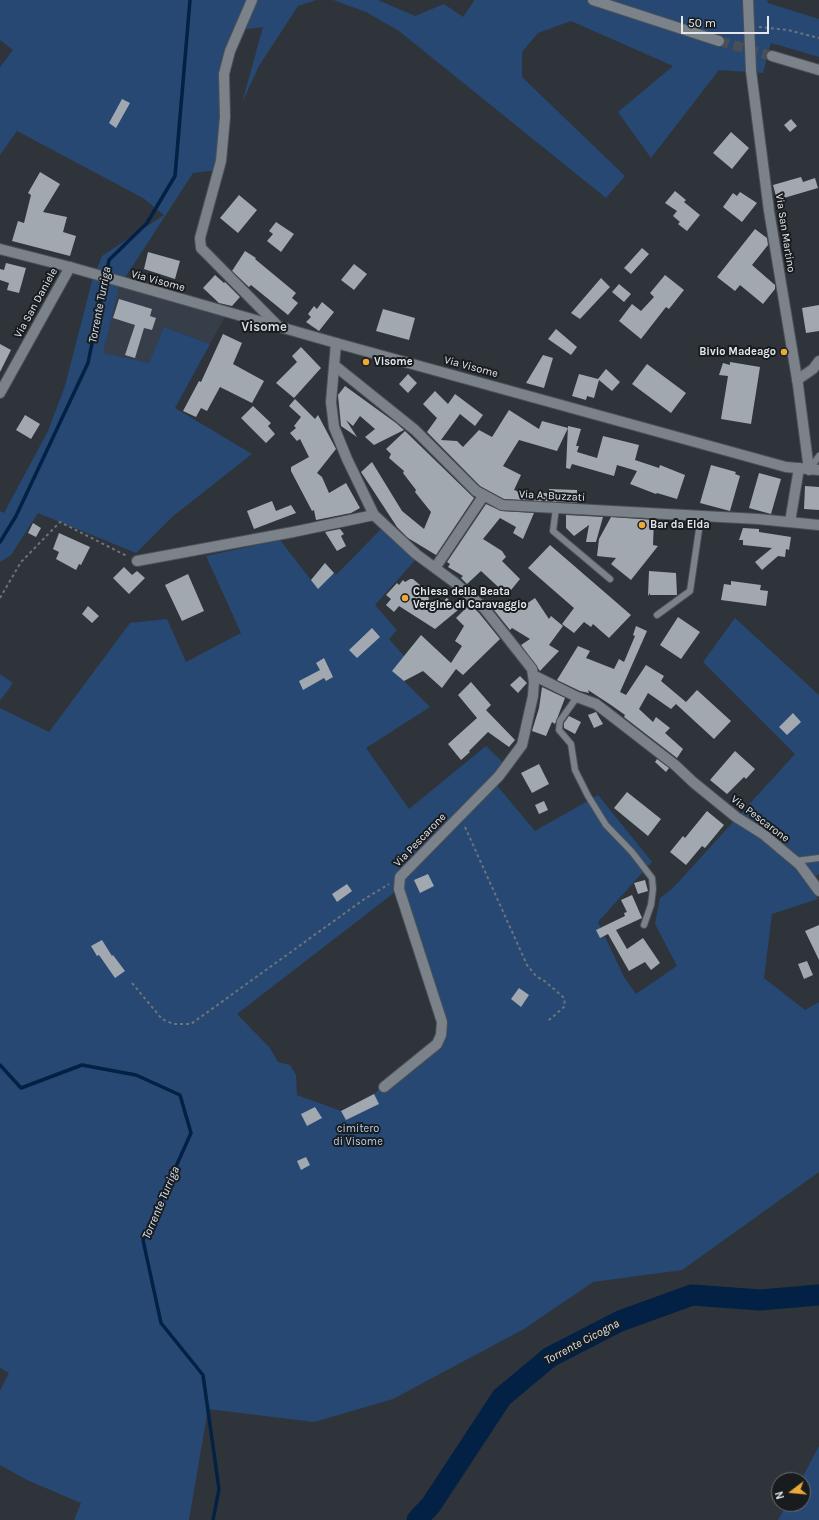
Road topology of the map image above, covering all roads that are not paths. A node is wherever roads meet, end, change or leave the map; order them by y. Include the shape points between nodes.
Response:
1 (252, 0) edge
2 (593, 0) edge
3 (748, 0) edge
4 (719, 41) tunnel mouth
5 (772, 56) tunnel mouth
6 (819, 70) edge
7 (0, 249) edge
8 (70, 267) junction
9 (277, 325) junction
10 (336, 343) junction
11 (819, 361) edge
12 (334, 365) junction
13 (797, 380) junction
14 (3, 381) edge
15 (0, 393) edge
16 (819, 456) edge
17 (799, 468) junction
18 (814, 470) edge
19 (484, 495) junction
20 (556, 508) junction
21 (374, 515) junction
22 (701, 516) junction
23 (790, 522) junction
24 (819, 525) edge
25 (137, 561) road end
26 (439, 571) junction
27 (610, 579) dead end
28 (657, 615) dead end
29 (533, 675) junction
30 (577, 697) junction
31 (819, 858) edge
32 (795, 861) junction
33 (819, 891) edge
34 (644, 925) dead end
35 (384, 1087) dead end

1 - 9 street via 230,50 224,74 225,117 221,161 200,238 201,248
2 - 4 street
3 - 13 street, Via San Martino via 751,71 769,211
5 - 6 street
7 - 8 street
8 - 9 street, Via Visome
8 - 14 street, Via San Daniele
9 - 10 street, Via Visome
10 - 12 street
10 - 17 street, Via Visome
11 - 13 street via 813,369
12 - 19 street, Via A. Buzzati via 415,430 476,491
12 - 21 street via 330,402 334,427
13 - 18 street, Via San Martino
14 - 15 street, Via San Daniele
16 - 18 lane
17 - 18 street, Via Visome
17 - 23 street
19 - 20 street, Via A. Buzzati via 502,505
19 - 26 street
20 - 22 street, Via A. Buzzati
20 - 27 lane via 553,531
21 - 25 street
21 - 26 street, Via Pescarone via 416,554
22 - 23 street, Via A. Buzzati
22 - 28 lane via 690,591
23 - 24 street, Via A. Buzzati
26 - 29 street, Via Pescarone via 484,608 532,669
29 - 30 street, Via Pescarone
29 - 35 street, Via Pescarone via 533,696 522,745 499,776 400,877 399,889 442,1022 442,1035 437,1044
30 - 32 street, Via Pescarone via 596,704 675,765 736,817 763,834
30 - 34 lane via 560,721 559,730 571,744 575,770 606,825 652,878 652,905
31 - 32 lane
32 - 33 street, Via Pescarone

